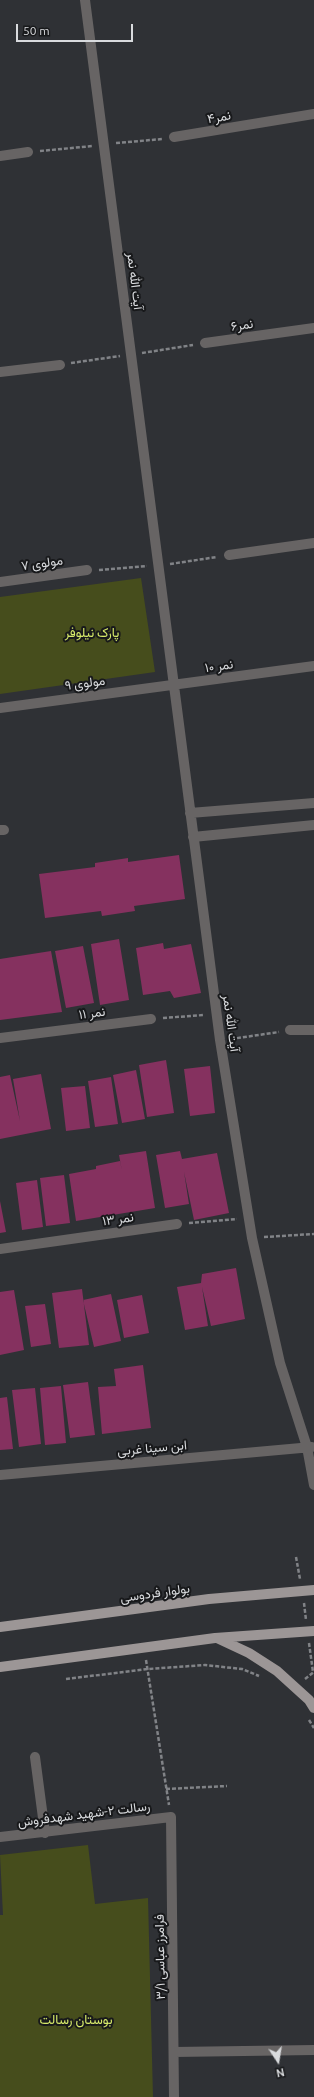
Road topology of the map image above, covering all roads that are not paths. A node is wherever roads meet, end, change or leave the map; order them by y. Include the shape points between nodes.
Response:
1 (85, 0) edge
2 (314, 114) edge
3 (174, 137) dead end
4 (28, 152) dead end
5 (0, 156) edge
6 (314, 328) edge
7 (205, 343) dead end
8 (60, 365) dead end
9 (0, 372) edge
10 (314, 543) edge
11 (229, 555) road end
12 (88, 570) road end
13 (0, 582) edge
14 (314, 666) edge
15 (174, 685) junction
16 (0, 708) edge
17 (314, 803) edge
18 (190, 813) junction
19 (314, 824) edge
20 (193, 837) junction
21 (151, 1019) road end
22 (290, 1030) road end
23 (314, 1030) edge
24 (0, 1038) edge
25 (177, 1224) road end
26 (0, 1249) edge
27 (311, 1447) edge
28 (0, 1475) edge
29 (314, 1485) edge
30 (314, 1590) edge
31 (0, 1627) edge
32 (311, 1631) edge
33 (215, 1638) junction
34 (0, 1667) edge
35 (314, 1708) edge
36 (35, 1757) dead end
37 (171, 1817) joint
38 (44, 1833) junction
39 (0, 1837) edge
40 (314, 2050) edge
41 (174, 2052) junction
42 (174, 2097) edge

1 - 15 street, آیت الله نمر
2 - 3 street, نمر۴
4 - 5 street
6 - 7 street, نمر۶
8 - 9 street
10 - 11 street
12 - 13 street, مولوی ۷
14 - 15 street, نمر ۱۰
15 - 16 street, مولوی ۹
15 - 18 street, آیت الله نمر
17 - 18 street
18 - 20 street, آیت الله نمر
19 - 20 street
20 - 27 street, آیت الله نمر via 216,1015 248,1218 280,1363 295,1415
21 - 24 street, نمر ۱۱
22 - 23 street
25 - 26 street, نمر ۱۳
27 - 28 street, ابن سینا غربی
27 - 29 street
30 - 31 main road, بولوار فردوسی via 210,1599
32 - 33 main road
33 - 34 main road
33 - 35 main road via 249,1653 277,1671 309,1700
36 - 38 street
37 - 38 street, رسالت ۲-شهید شهدفروش
37 - 41 street, فرامرز عباسی ۳/۱
38 - 39 street, رسالت ۲-شهید شهدفروش
40 - 41 street
41 - 42 street, فرامرز عباسی ۳/۱

